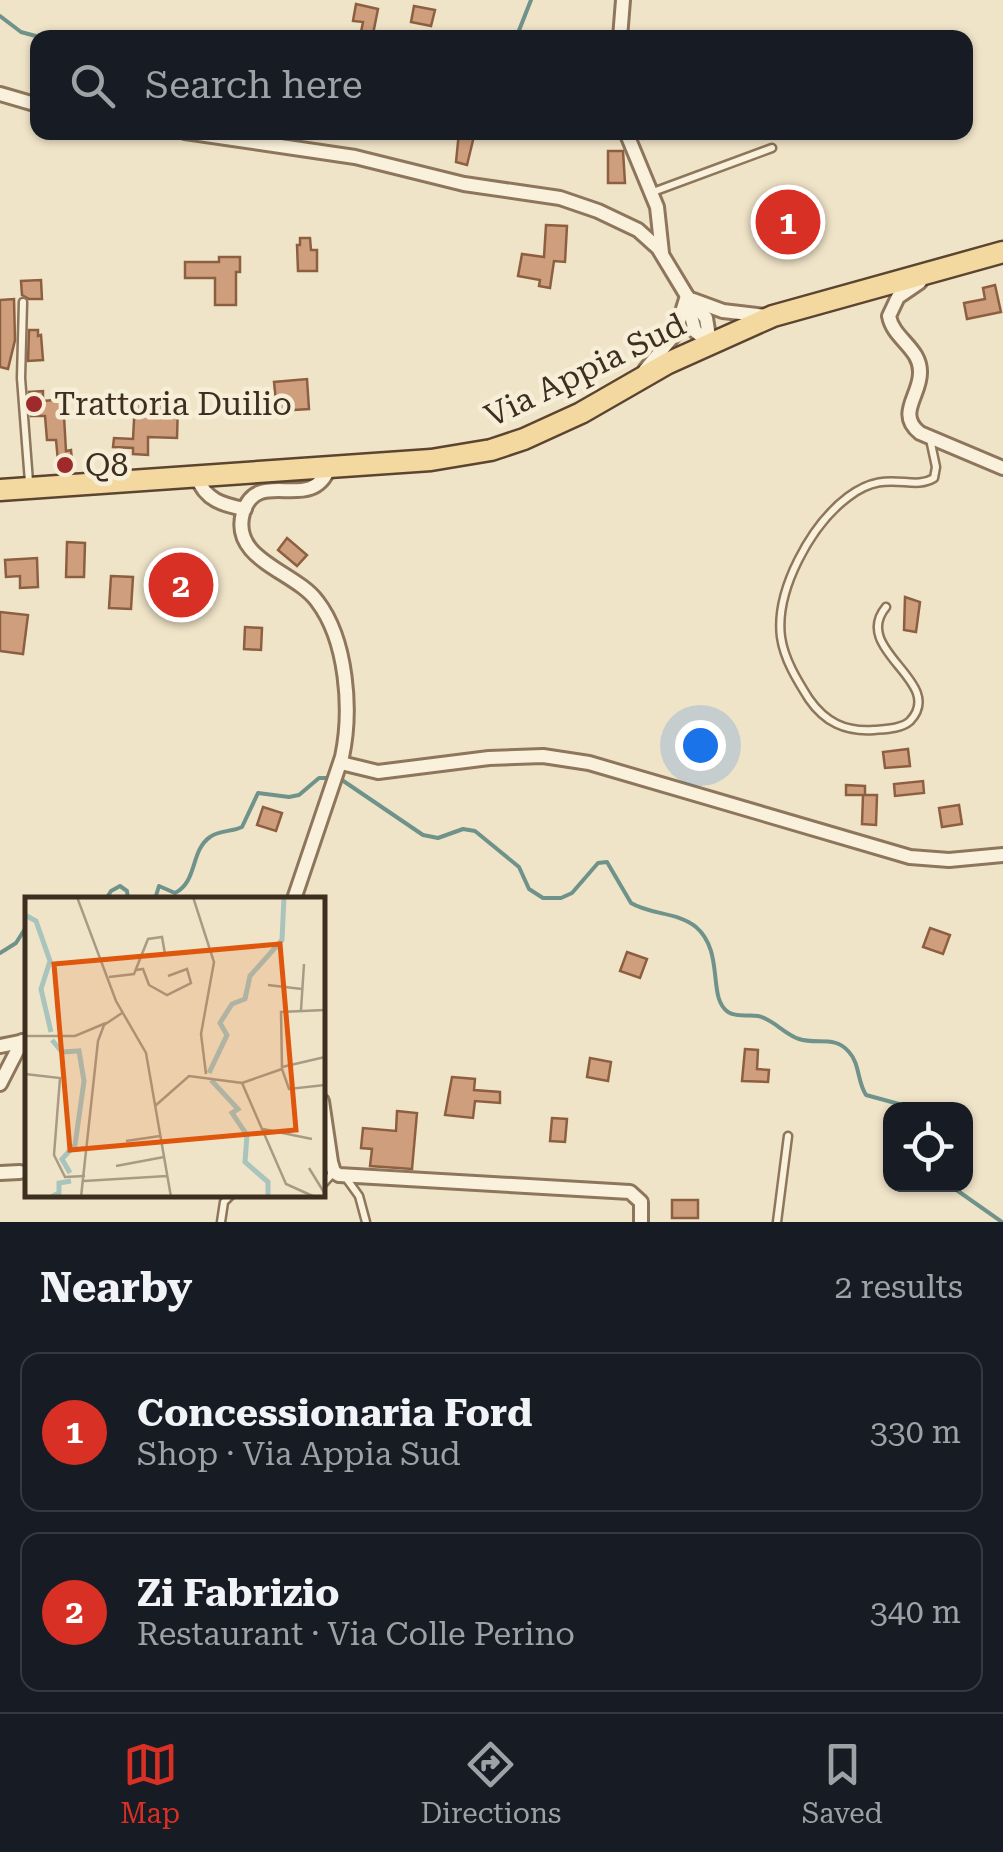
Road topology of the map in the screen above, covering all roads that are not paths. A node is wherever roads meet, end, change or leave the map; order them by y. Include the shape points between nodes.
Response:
1 (623, 0) edge
2 (621, 30) edge
3 (0, 94) edge
4 (30, 103) edge
5 (242, 140) edge
6 (629, 140) edge
7 (772, 148) dead end
8 (652, 192) junction
9 (662, 252) junction
10 (1003, 252) edge
11 (954, 266) junction
12 (687, 296) junction
13 (23, 302) dead end
14 (773, 316) junction
15 (710, 343) junction
16 (638, 378) junction
17 (930, 438) junction
18 (329, 468) junction
19 (1003, 468) edge
20 (197, 477) junction
21 (30, 488) junction
22 (0, 490) edge
23 (245, 508) junction
24 (886, 607) dead end
25 (340, 765) junction
26 (1003, 854) edge
27 (295, 897) edge
28 (25, 1041) edge
29 (0, 1046) edge
30 (0, 1084) edge
31 (325, 1114) edge
32 (788, 1136) dead end
33 (20, 1172) dead end
34 (0, 1173) edge
35 (339, 1174) junction
36 (325, 1183) edge
37 (229, 1197) edge
38 (221, 1222) edge
39 (366, 1222) edge
40 (642, 1222) edge
41 (776, 1222) edge

1 - 2 street
3 - 4 street
5 - 9 street via 560,198 631,226
6 - 8 street
7 - 8 lane
8 - 9 street
9 - 12 street
10 - 11 main road, Via Appia Sud
11 - 14 main road, Via Appia Sud
11 - 17 street via 905,292 890,314 920,367 909,420
12 - 14 street via 723,312
12 - 15 street via 708,322
12 - 16 street via 675,334
13 - 21 lane
14 - 15 main road, Via Appia Sud
15 - 16 main road, Via Appia Sud
16 - 18 main road, Via Appia Sud via 500,448
17 - 19 street
17 - 24 lane via 934,478 879,480 844,500 816,532 786,592 784,652 814,705 839,726 895,727 913,716 912,683 880,641 877,624
18 - 20 main road, Via Appia Sud
18 - 23 street via 316,488 262,491
20 - 21 main road, Via Appia Sud
20 - 23 street via 212,499
21 - 22 main road, Via Appia Sud
23 - 25 street via 242,530 249,548 306,588 330,623 345,698
25 - 26 street via 382,772 472,759 561,758 910,857
25 - 27 street
28 - 29 street
28 - 30 street
31 - 35 street
32 - 41 lane
33 - 34 street
35 - 36 lane
35 - 39 lane via 359,1196
35 - 40 street via 630,1192 640,1202
37 - 38 lane

